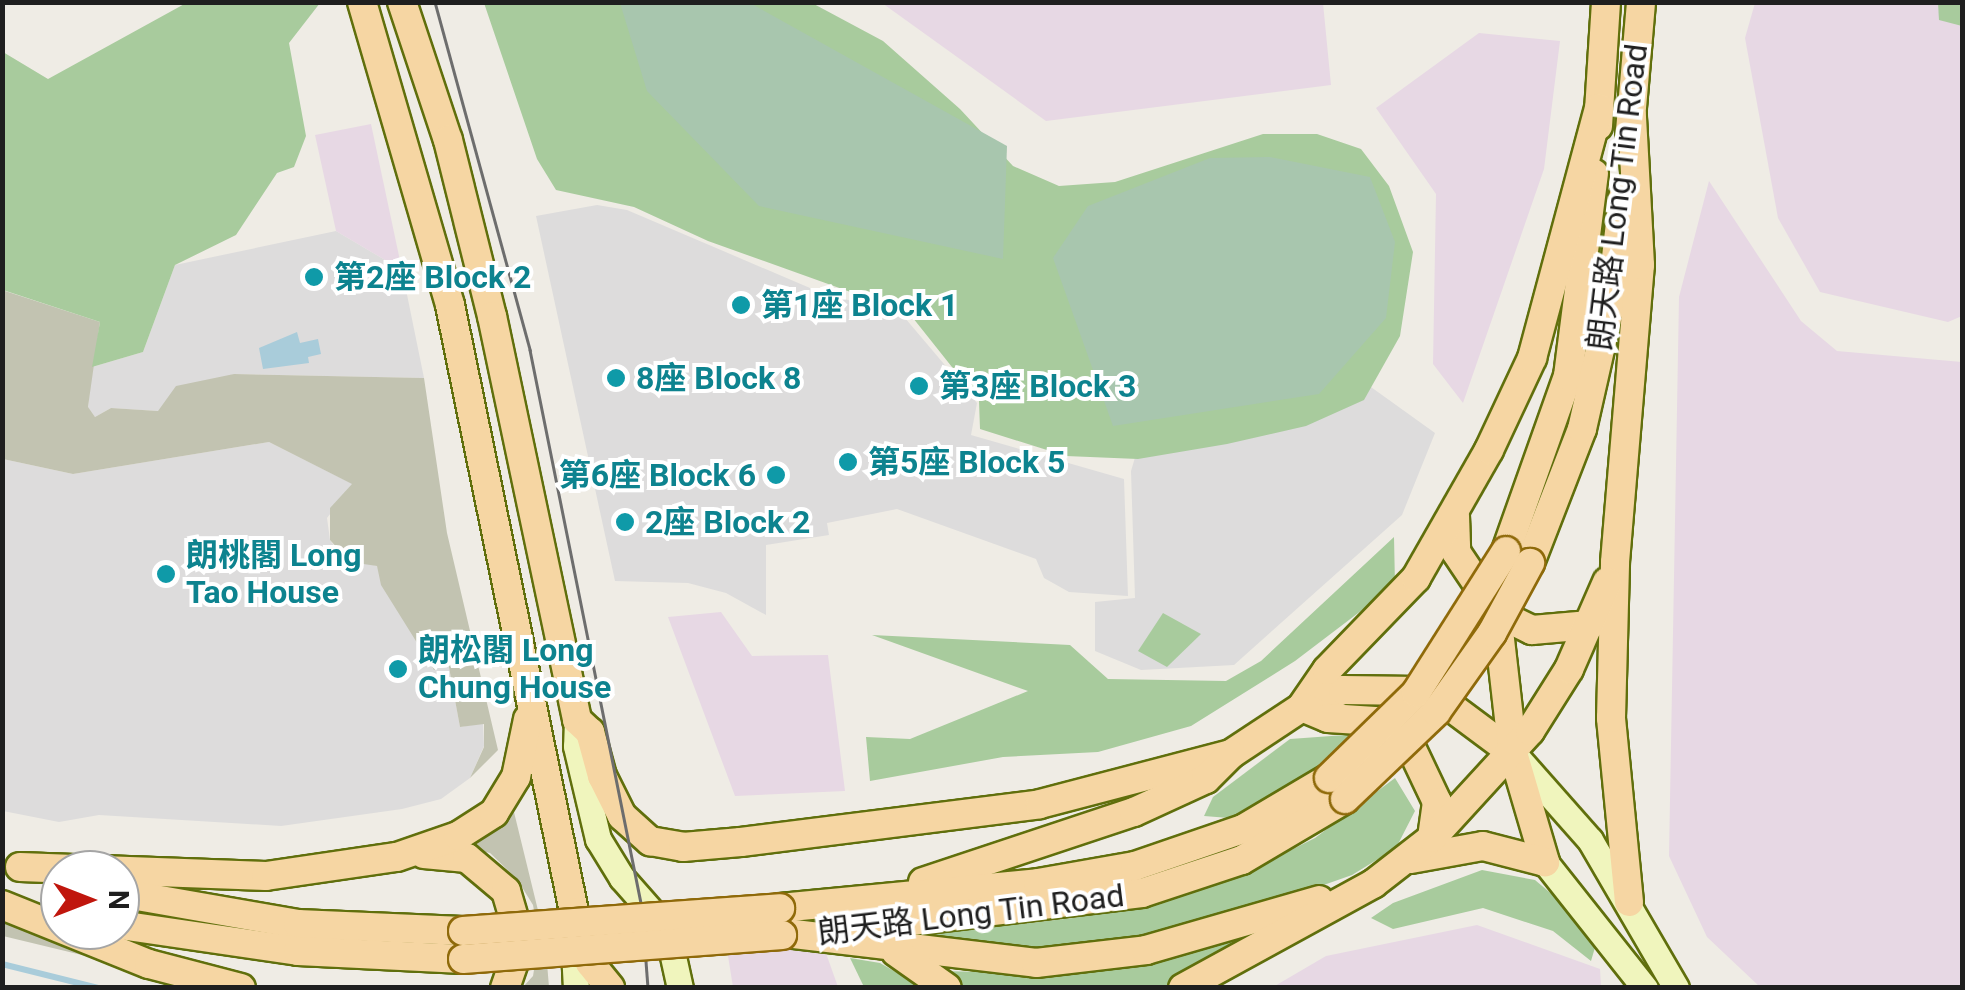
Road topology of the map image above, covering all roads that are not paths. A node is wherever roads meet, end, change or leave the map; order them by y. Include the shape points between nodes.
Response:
1 (362, 2) edge
2 (402, 2) edge
3 (1606, 2) edge
4 (1641, 2) edge
5 (1599, 108) junction
6 (1632, 115) junction
7 (1455, 513) junction
8 (1518, 557) junction
9 (1614, 562) junction
10 (1497, 613) junction
11 (1590, 624) junction
12 (530, 702) junction
13 (1302, 706) junction
14 (578, 720) junction
15 (1513, 753) junction
16 (1231, 754) junction
17 (1337, 788) junction
18 (1432, 838) junction
19 (397, 857) junction
20 (1410, 859) junction
21 (1546, 862) junction
22 (11, 865) edge
23 (40, 873) edge
24 (1373, 884) junction
25 (140, 896) edge
26 (1628, 902) junction
27 (829, 903) junction
28 (2, 904) edge
29 (40, 911) edge
30 (574, 912) junction
31 (785, 926) junction
32 (140, 928) edge
33 (463, 945) junction
34 (891, 948) junction
35 (241, 988) edge
36 (505, 988) edge
37 (576, 988) edge
38 (610, 988) edge
39 (680, 988) edge
40 (947, 988) edge
41 (1184, 988) edge
42 (1645, 988) edge
43 (1676, 988) edge

1 - 12 main road via 450,306
2 - 14 main road via 448,140 492,316
3 - 5 main road, 朗天路 Long Tin Road
4 - 6 main road, 朗天路 Long Tin Road
5 - 7 main road via 1532,358
5 - 8 main road, 朗天路 Long Tin Road via 1585,279 1568,376
6 - 8 main road, 朗天路 Long Tin Road via 1602,345 1582,429
6 - 9 main road via 1640,280
7 - 10 main road via 1456,552
7 - 13 main road via 1416,578 1372,631 1327,670
8 - 17 main road, 朗天路 Long Tin Road, bridge via 1492,633 1436,712
9 - 11 main road
9 - 26 main road via 1612,771
10 - 11 main road via 1532,630
10 - 15 main road
11 - 15 main road
12 - 19 main road via 516,777 494,813 458,836
12 - 30 main road
13 - 15 main road via 1343,690 1418,690
13 - 16 main road
13 - 18 main road via 1328,718 1376,721 1409,743 1437,802
14 - 16 main road via 590,732 622,816 650,840 672,846 991,813
14 - 39 main road via 576,746 598,838 622,878 667,929
15 - 18 main road
15 - 21 main road
15 - 26 main road via 1590,840
16 - 27 main road via 1206,779 1108,822 936,879
17 - 27 main road, 朗天路 Long Tin Road via 1148,863 1038,883
17 - 31 main road, 朗天路 Long Tin Road via 1242,860 1142,893
18 - 20 main road
19 - 22 main road via 266,876
19 - 36 main road via 454,855 498,880 515,908 521,942
20 - 21 main road via 1483,846
20 - 24 main road
21 - 42 main road
22 - 23 main road
24 - 34 main road via 1098,959 1019,962
24 - 41 main road
25 - 33 main road, 朗天路 Long Tin Road
26 - 43 main road
27 - 31 main road, 朗天路 Long Tin Road
28 - 29 main road
28 - 35 main road via 149,964
30 - 37 main road
30 - 38 main road via 590,962
31 - 33 main road, 朗天路 Long Tin Road, bridge
31 - 34 main road
32 - 33 main road, 朗天路 Long Tin Road via 298,951
34 - 40 main road

